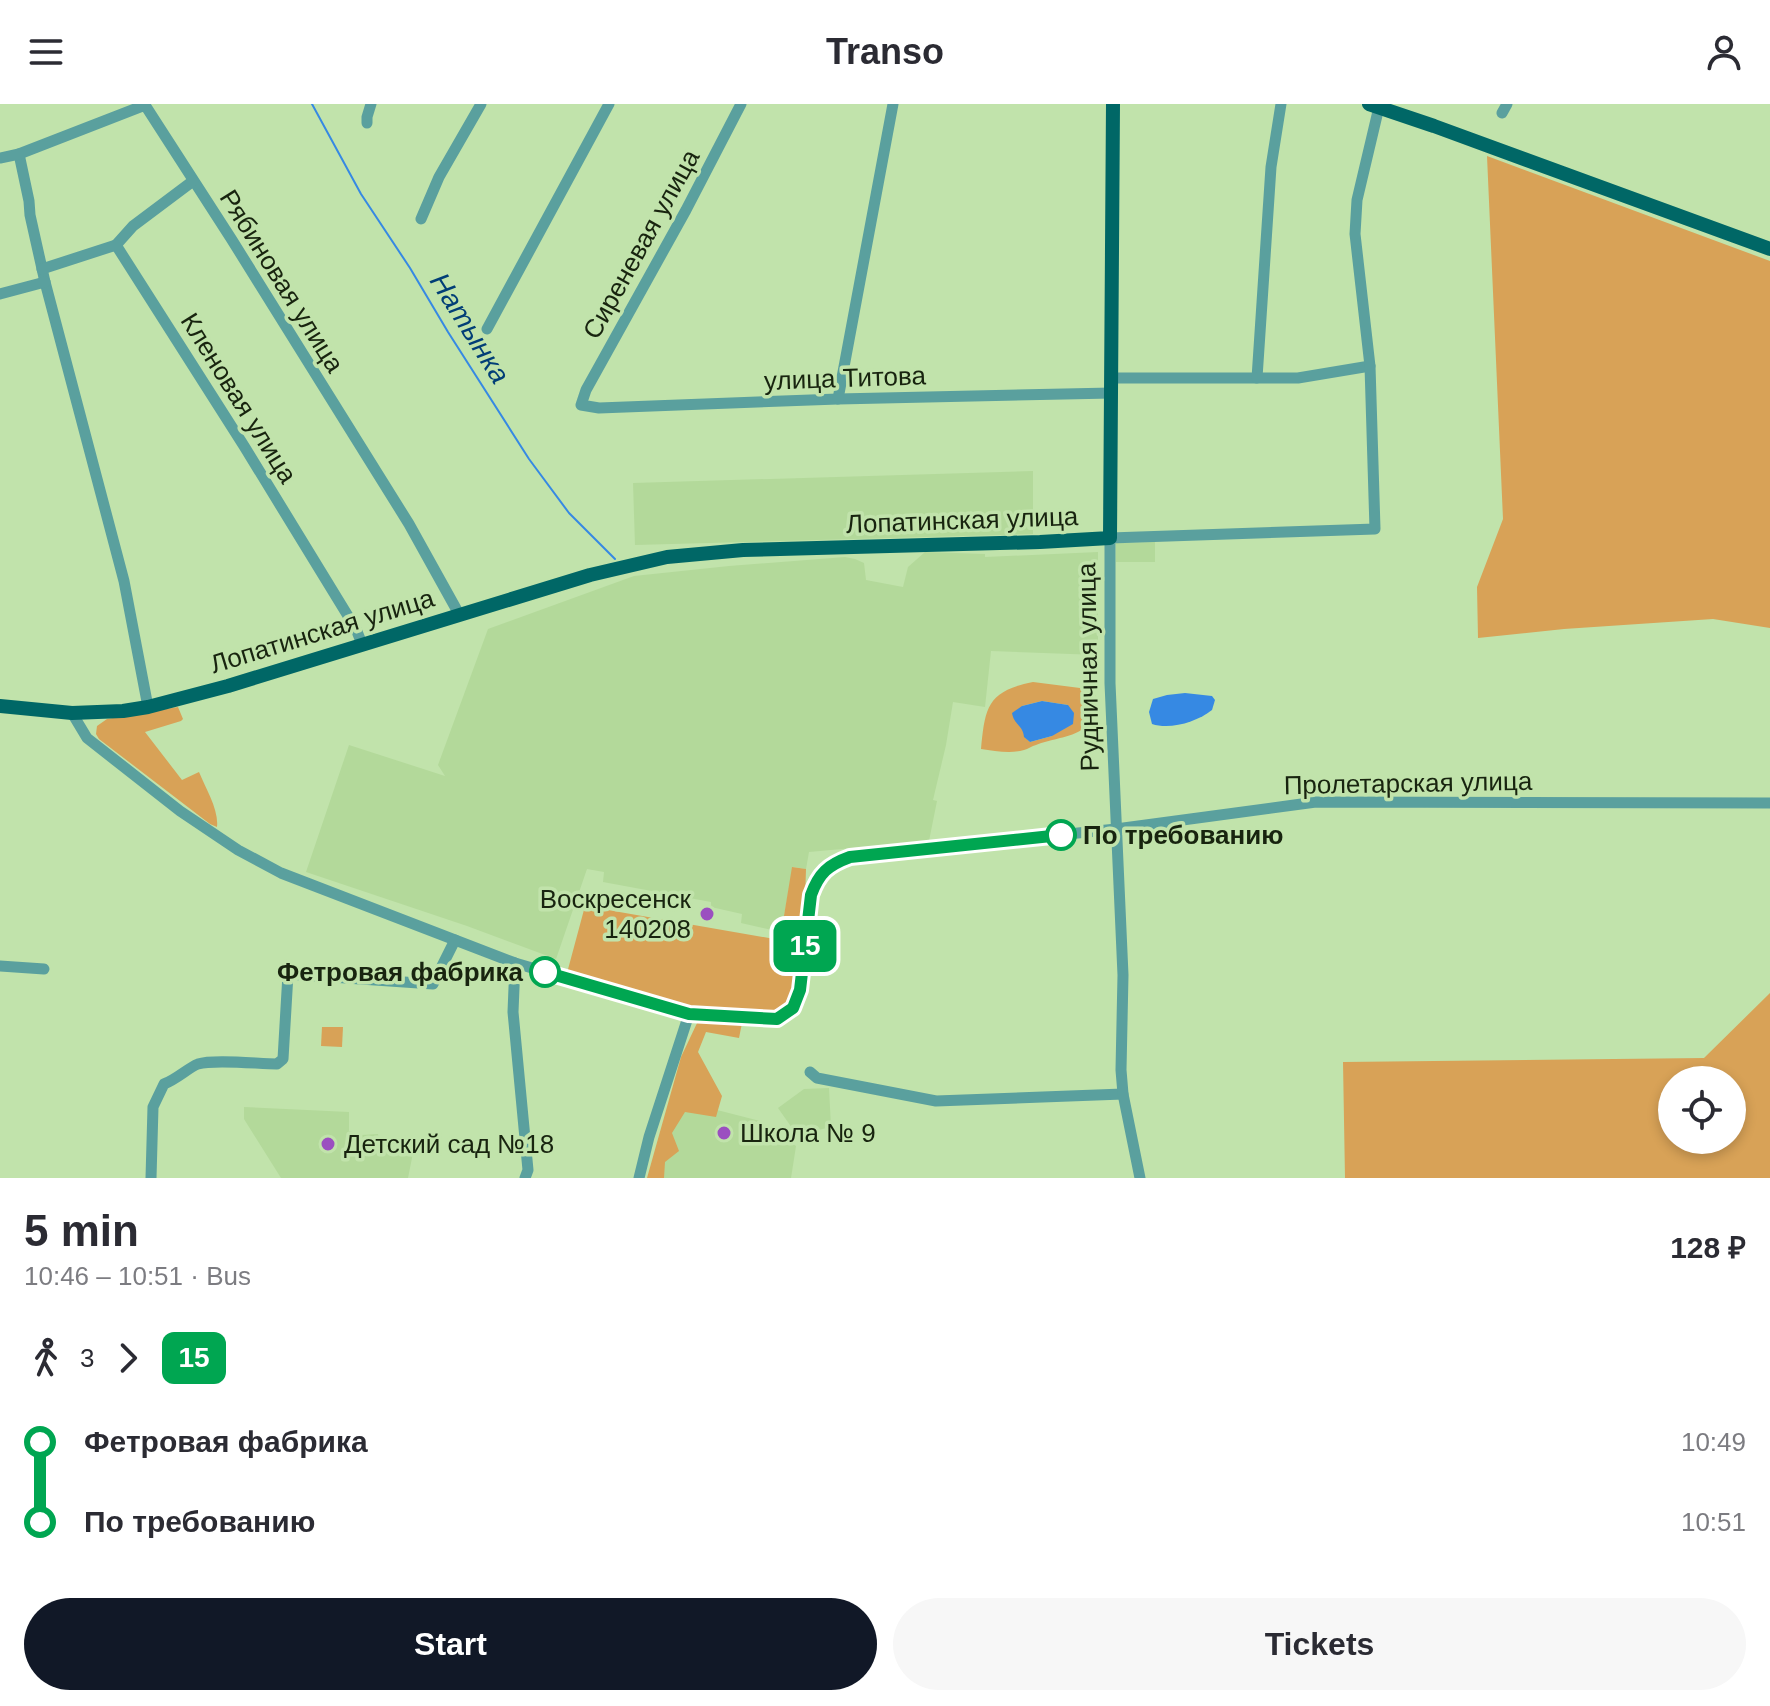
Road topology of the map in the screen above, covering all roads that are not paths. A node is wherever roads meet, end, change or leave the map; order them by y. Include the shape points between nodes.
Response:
1 (371, 104) edge
2 (481, 104) edge
3 (609, 104) edge
4 (741, 104) edge
5 (893, 104) edge
6 (1113, 104) edge
7 (1281, 104) edge
8 (1374, 106) edge
9 (367, 123) dead end
10 (19, 154) junction
11 (0, 158) edge
12 (193, 181) junction
13 (421, 219) dead end
14 (116, 245) junction
15 (1770, 249) edge
16 (42, 269) junction
17 (45, 282) junction
18 (0, 294) edge
19 (487, 329) dead end
20 (1370, 366) junction
21 (1257, 378) junction
22 (1112, 386) junction
23 (838, 399) junction
24 (581, 405) joint
25 (1110, 538) junction
26 (459, 614) junction
27 (362, 644) junction
28 (0, 706) edge
29 (148, 707) junction
30 (72, 713) junction
31 (1770, 803) edge
32 (1116, 829) junction
33 (455, 940) junction
34 (515, 963) junction
35 (0, 966) edge
36 (44, 969) dead end
37 (689, 1014) junction
38 (810, 1072) dead end
39 (1123, 1094) junction
40 (151, 1178) edge
41 (525, 1178) edge
42 (639, 1178) edge
43 (1140, 1178) edge

1 - 9 street
2 - 13 street
3 - 19 street
4 - 24 street, Сиреневая улица
5 - 23 street
6 - 22 main road, Рудничная улица
7 - 21 street via 1271,167
8 - 15 main road
8 - 20 street, Лопатинская улица via 1355,234
10 - 11 street, Рябиновая улица
10 - 12 street, Рябиновая улица via 145,105
10 - 16 street
12 - 14 street
12 - 26 street, Рябиновая улица via 409,524
14 - 16 street
14 - 27 street, Кленовая улица
16 - 17 street
17 - 18 street
17 - 29 street via 124,581
20 - 21 street, улица Титова via 1298,378
20 - 25 street, Лопатинская улица via 1375,529
21 - 22 street, улица Титова
22 - 23 street, улица Титова
22 - 25 main road, Рудничная улица
23 - 24 street, улица Титова
25 - 26 main road, Лопатинская улица via 688,554 614,568
25 - 32 street, Рудничная улица
26 - 27 main road, Лопатинская улица
27 - 29 main road, Лопатинская улица
28 - 30 main road, Лопатинская улица
29 - 30 main road, Лопатинская улица
30 - 33 street, Пролетарская улица via 87,738 238,850 281,873
31 - 32 street, Пролетарская улица via 1316,802
32 - 37 street, Пролетарская улица via 835,862 816,881 811,895 800,990 793,1008 777,1019
32 - 39 street, Рудничная улица
33 - 34 street, Пролетарская улица
33 - 40 street via 433,984 288,974 283,1059 277,1064 199,1064 164,1084 153,1107
34 - 37 street, Пролетарская улица
34 - 41 street via 513,1012
35 - 36 street
37 - 42 street
38 - 39 street via 817,1078 936,1101
39 - 43 street, Рудничная улица

